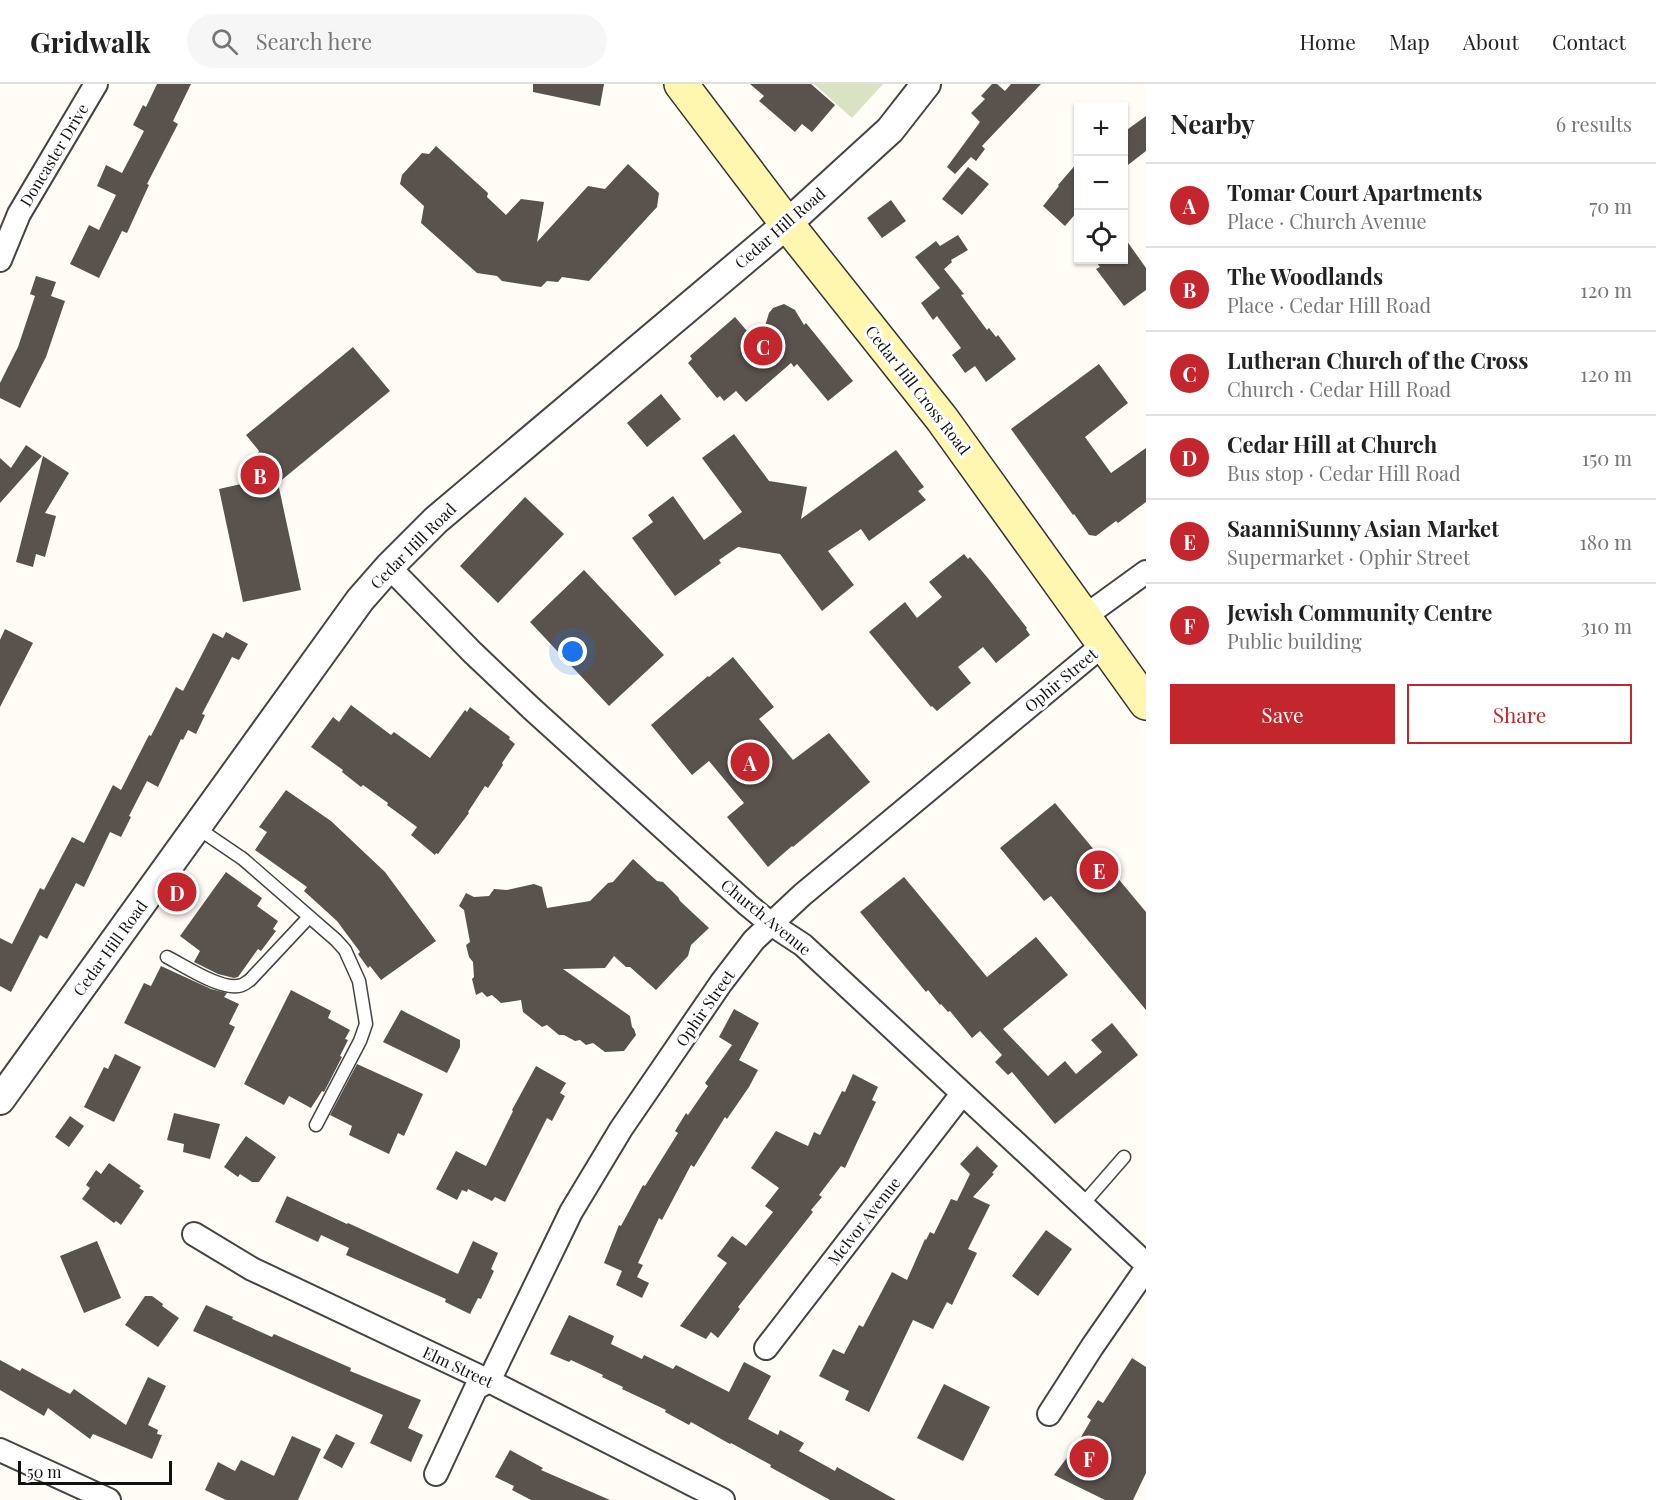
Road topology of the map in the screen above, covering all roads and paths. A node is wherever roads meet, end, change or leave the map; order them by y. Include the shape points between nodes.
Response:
1 (96, 84) edge
2 (681, 84) edge
3 (926, 84) edge
4 (787, 224) junction
5 (0, 261) edge
6 (389, 567) junction
7 (1146, 572) edge
8 (1084, 617) junction
9 (1104, 644) junction
10 (1146, 703) edge
11 (196, 826) junction
12 (309, 917) junction
13 (771, 924) junction
14 (167, 957) dead end
15 (962, 1094) junction
16 (0, 1100) edge
17 (316, 1125) dead end
18 (1124, 1157) dead end
19 (1083, 1204) junction
20 (194, 1234) dead end
21 (1146, 1264) edge
22 (1146, 1269) edge
23 (766, 1348) dead end
24 (489, 1381) junction
25 (1049, 1414) dead end
26 (0, 1450) edge
27 (436, 1474) dead end
28 (109, 1500) edge
29 (723, 1500) edge

1 - 5 street, Doncaster Drive via 19,214
2 - 4 main road, Cedar Hill Cross Road
3 - 4 street, Cedar Hill Road via 890,130
4 - 6 street, Cedar Hill Road via 444,513
4 - 8 main road, Cedar Hill Cross Road via 942,419
6 - 11 street, Cedar Hill Road via 360,600
6 - 13 street, Church Avenue via 531,708
7 - 8 street
8 - 9 main road, Cedar Hill Cross Road
9 - 10 main road, Cedar Hill Cross Road
9 - 13 street, Ophir Street
11 - 12 lane via 243,859
11 - 16 street, Cedar Hill Road
12 - 14 lane via 241,986 206,978
12 - 17 lane via 341,945 351,961 359,981 366,1024
13 - 15 street, Church Avenue via 803,945
13 - 24 street, Ophir Street via 721,983 621,1129 571,1212
15 - 19 street, Church Avenue
15 - 23 street, McIvor Avenue
18 - 19 lane
19 - 21 street, Church Avenue
20 - 24 street, Elm Street via 252,1269
22 - 25 street
24 - 27 street, Ophir Street via 476,1388
24 - 29 street, Elm Street
26 - 28 street

